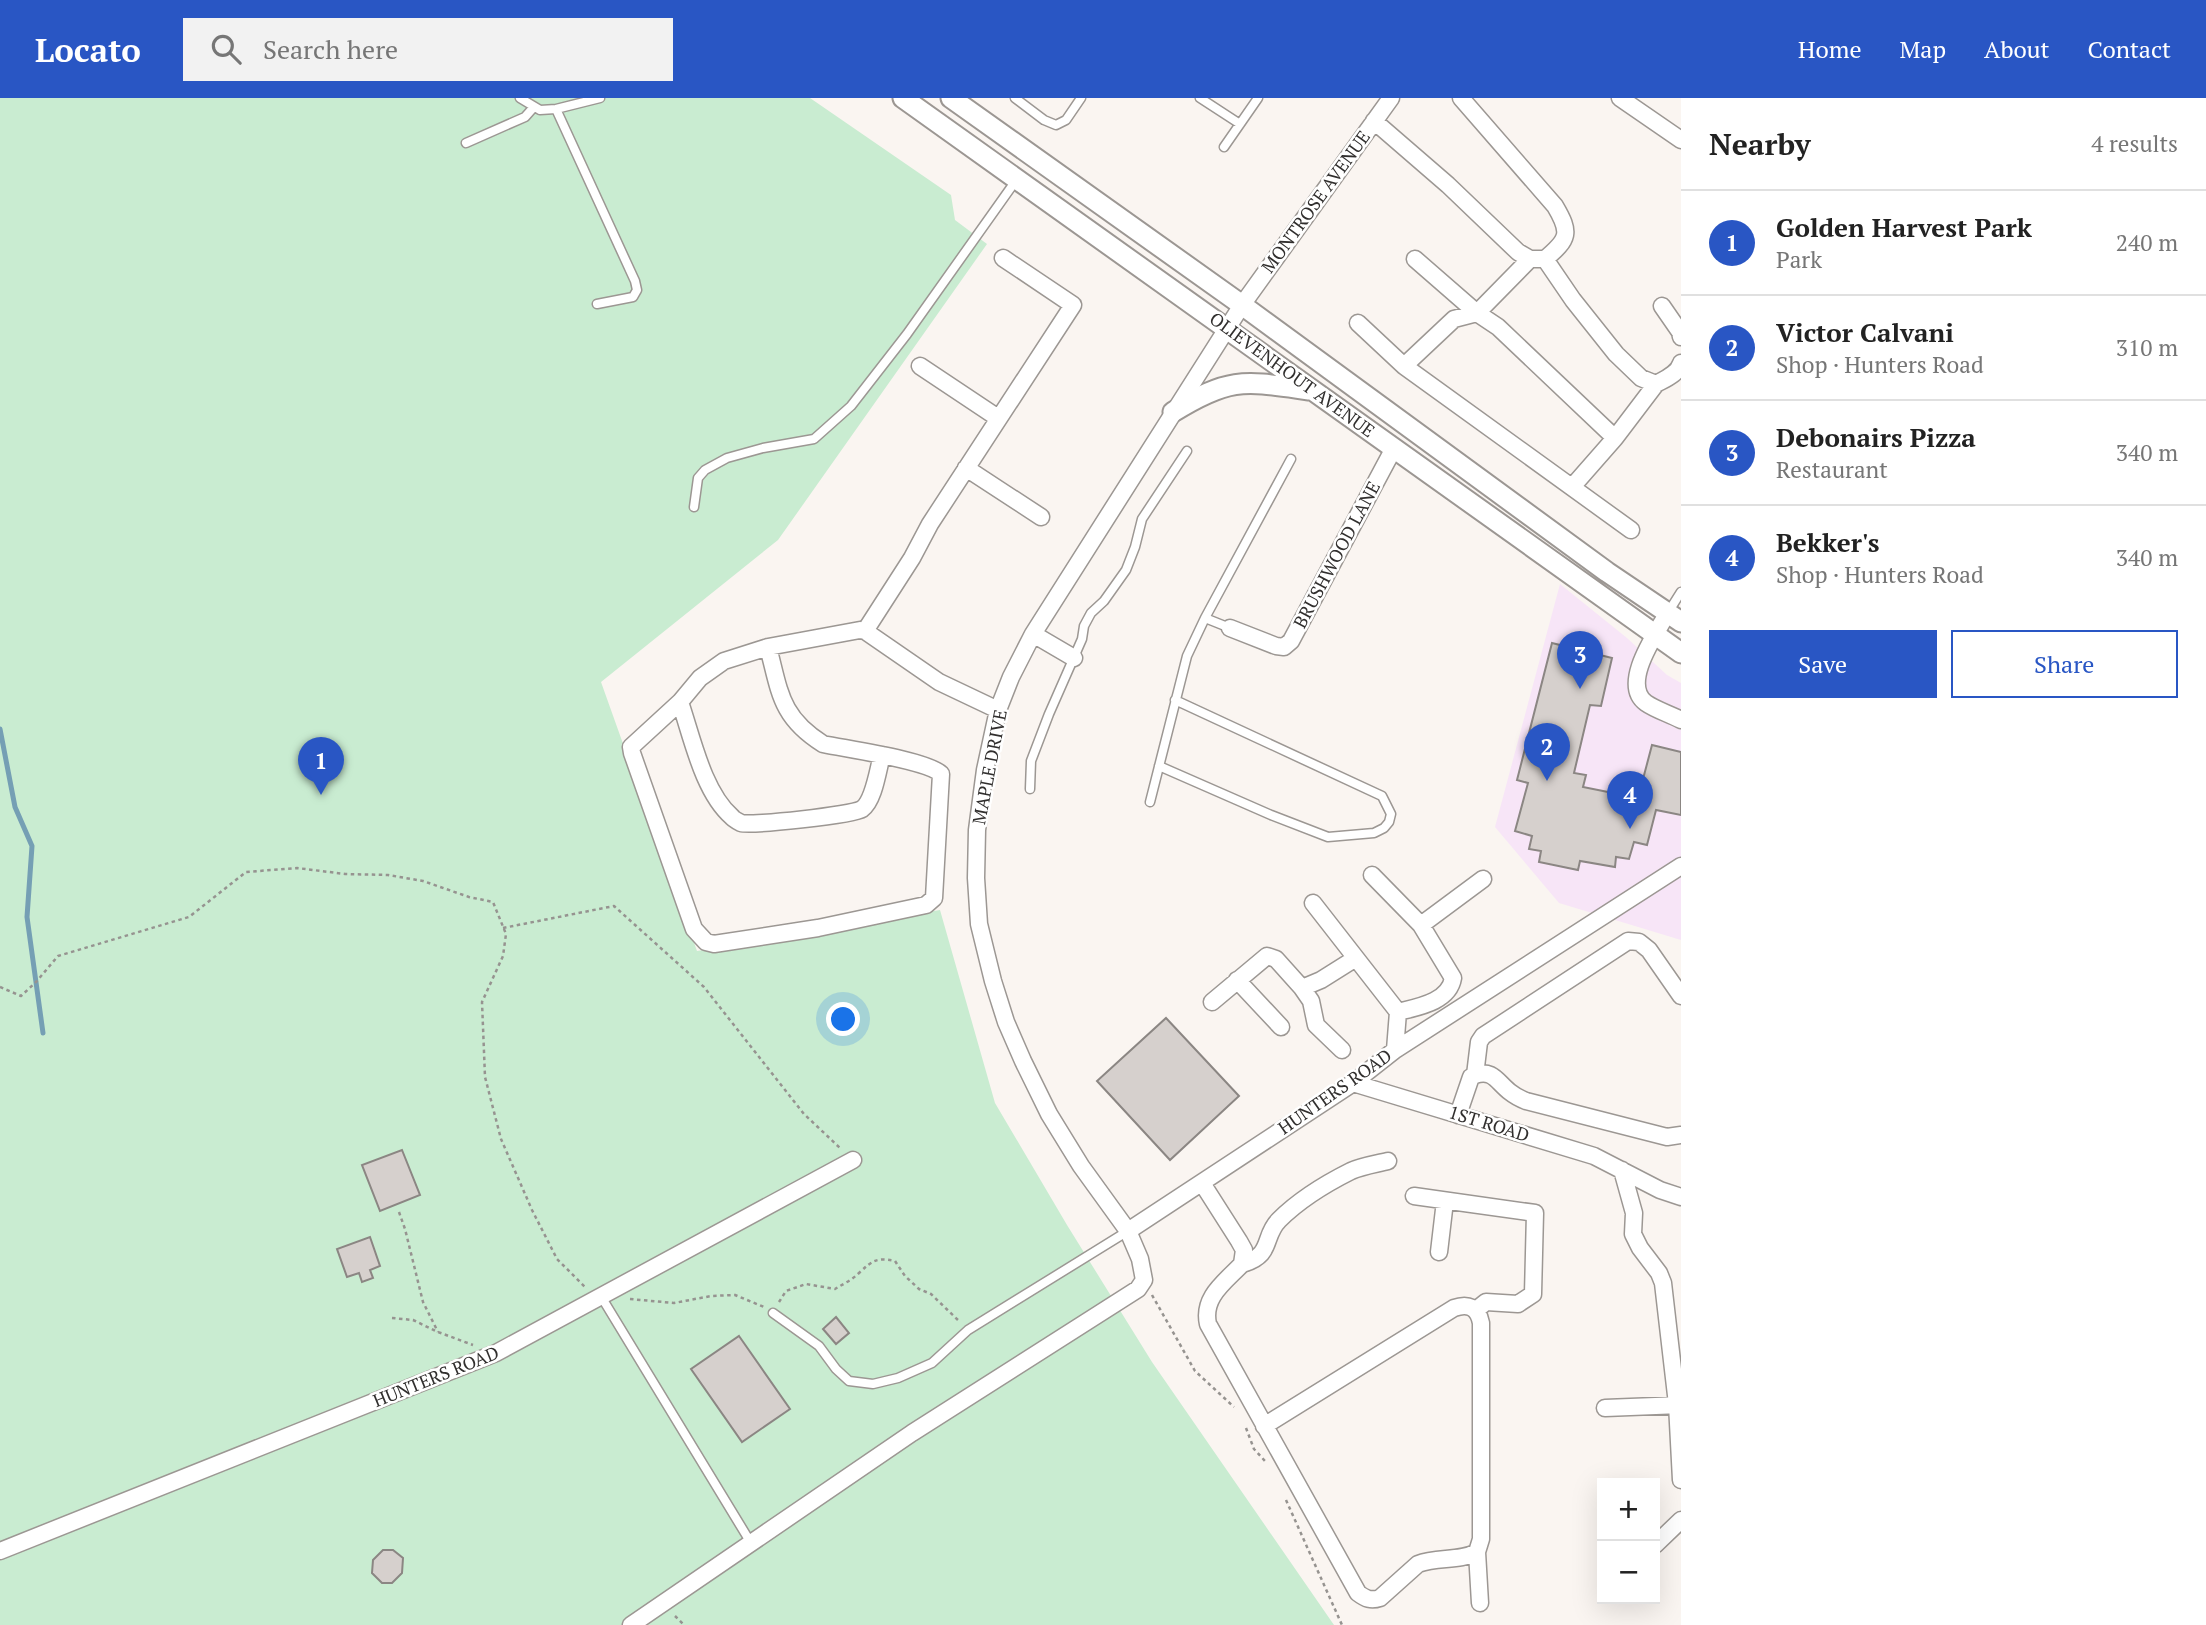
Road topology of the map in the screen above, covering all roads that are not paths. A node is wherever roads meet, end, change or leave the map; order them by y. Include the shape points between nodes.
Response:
1 (520, 98) edge
2 (600, 98) edge
3 (903, 98) edge
4 (951, 98) edge
5 (1015, 98) edge
6 (1082, 98) edge
7 (1200, 98) edge
8 (1258, 98) edge
9 (1391, 98) edge
10 (1461, 98) edge
11 (1620, 98) edge
12 (533, 108) junction
13 (556, 109) junction
14 (1374, 121) junction
15 (1240, 124) junction
16 (1681, 139) edge
17 (466, 143) dead end
18 (1224, 147) dead end
19 (1017, 179) junction
20 (1003, 258) dead end
21 (1415, 259) dead end
22 (1538, 259) junction
23 (597, 304) dead end
24 (1242, 305) junction
25 (1662, 306) dead end
26 (1477, 313) junction
27 (1358, 323) dead end
28 (1227, 328) junction
29 (1681, 331) edge
30 (1681, 337) edge
31 (920, 366) dead end
32 (1404, 366) junction
33 (1681, 366) edge
34 (1656, 384) junction
35 (1314, 390) junction
36 (1173, 412) junction
37 (998, 418) junction
38 (1615, 438) junction
39 (1394, 448) junction
40 (1187, 451) dead end
41 (1291, 459) dead end
42 (966, 468) junction
43 (1572, 487) junction
44 (694, 507) dead end
45 (1041, 517) dead end
46 (1631, 530) dead end
47 (1681, 592) edge
48 (1205, 618) junction
49 (1674, 618) edge
50 (1230, 628) joint
51 (865, 631) junction
52 (1033, 634) junction
53 (1655, 636) junction
54 (768, 648) junction
55 (1681, 653) edge
56 (1074, 658) junction
57 (1175, 700) junction
58 (680, 702) junction
59 (998, 710) junction
60 (1681, 720) edge
61 (882, 755) junction
62 (1159, 766) junction
63 (1030, 789) dead end
64 (1150, 802) dead end
65 (1681, 866) edge
66 (1372, 876) dead end
67 (1483, 879) dead end
68 (1312, 903) dead end
69 (1421, 925) junction
70 (1356, 958) junction
71 (1237, 980) junction
72 (1301, 988) junction
73 (1681, 996) edge
74 (1212, 1002) dead end
75 (1398, 1012) junction
76 (1281, 1027) dead end
77 (1342, 1050) dead end
78 (1395, 1050) junction
79 (1475, 1075) junction
80 (1353, 1083) junction
81 (1458, 1115) junction
82 (1681, 1135) edge
83 (853, 1160) road end
84 (1388, 1161) dead end
85 (1622, 1170) junction
86 (1202, 1183) junction
87 (1414, 1196) dead end
88 (1681, 1197) edge
89 (1445, 1201) junction
90 (1128, 1231) junction
91 (1439, 1252) dead end
92 (1242, 1264) junction
93 (602, 1298) junction
94 (1476, 1310) junction
95 (773, 1313) road end
96 (1679, 1405) edge
97 (1605, 1408) dead end
98 (1264, 1426) junction
99 (1681, 1480) edge
100 (1681, 1520) edge
101 (1659, 1541) edge
102 (751, 1543) junction
103 (0, 1551) edge
104 (1477, 1552) junction
105 (1480, 1603) dead end
106 (631, 1625) edge

1 - 12 lane
2 - 13 lane
3 - 19 street, OLIEVENHOUT AVENUE
4 - 24 street, OLIEVENHOUT AVENUE
5 - 6 lane via 1056,125 1066,120
7 - 15 lane
8 - 15 lane
9 - 14 street, MONTROSE AVENUE
10 - 22 street via 1565,222 1560,247
11 - 16 street
12 - 13 lane
12 - 17 lane via 525,117
13 - 23 lane via 637,290 632,297
14 - 22 street via 1518,252
14 - 24 street, MONTROSE AVENUE
15 - 18 lane
19 - 28 street, OLIEVENHOUT AVENUE
19 - 44 lane via 851,406 814,439 727,458 705,470 698,478
20 - 37 street via 1073,305
21 - 26 street
22 - 26 street
22 - 34 street via 1616,354 1641,378
24 - 28 street, MONTROSE AVENUE
24 - 49 street, OLIEVENHOUT AVENUE
25 - 29 street
26 - 32 street via 1454,319
26 - 38 street via 1499,327
27 - 32 street
28 - 35 street, OLIEVENHOUT AVENUE
28 - 36 street, MAPLE DRIVE
29 - 30 street
31 - 37 street
32 - 43 street
33 - 34 street
34 - 38 street
35 - 36 street via 1233,383
35 - 39 street, OLIEVENHOUT AVENUE
36 - 52 street, MAPLE DRIVE
37 - 42 street
38 - 43 street
39 - 50 street, BRUSHWOOD LANE via 1292,641 1276,646
39 - 53 street, OLIEVENHOUT AVENUE
40 - 56 lane via 1142,519 1126,570 1091,613
41 - 48 lane
42 - 45 street
42 - 51 street
43 - 46 street
47 - 49 lane
48 - 50 lane
48 - 57 lane via 1187,656
49 - 53 street
51 - 54 street
51 - 59 street via 939,682
52 - 56 street
52 - 59 street, MAPLE DRIVE
53 - 55 street, OLIEVENHOUT AVENUE
53 - 60 street via 1638,671 1636,687 1645,702
54 - 58 street via 714,667
54 - 61 street via 784,706 807,733 823,744
56 - 63 lane via 1031,761
57 - 62 lane
57 - 62 lane via 1381,796 1391,814 1390,822 1374,832 1328,838
58 - 61 street via 709,787 729,815 741,823 862,809 871,798
58 - 61 street via 631,747 694,929 706,942 818,928 931,902 941,774
59 - 90 street, MAPLE DRIVE via 985,770 976,866 979,924 993,981 1006,1022 1049,1114
62 - 64 lane
65 - 78 street, HUNTERS ROAD
66 - 69 street
67 - 69 street
68 - 70 street
69 - 75 street via 1453,982 1429,1004
70 - 72 street
70 - 75 street
71 - 72 street via 1266,956
71 - 74 street
71 - 76 street
72 - 77 street via 1311,1001 1316,1025
73 - 79 street via 1649,950 1628,941 1483,1036
75 - 78 street
78 - 80 street, HUNTERS ROAD
79 - 81 street
79 - 82 street via 1491,1074 1527,1101 1667,1137
80 - 81 street, 1ST ROAD
80 - 86 street, HUNTERS ROAD
81 - 85 street, 1ST ROAD via 1594,1156
83 - 93 street, HUNTERS ROAD
84 - 92 street via 1353,1170 1303,1201 1276,1222 1265,1250
85 - 88 street, 1ST ROAD
85 - 96 street via 1634,1213 1633,1234 1663,1283
86 - 90 street, HUNTERS ROAD
86 - 92 street via 1244,1250
87 - 89 street
89 - 91 street
89 - 94 street via 1535,1213 1533,1294 1518,1304 1486,1302
90 - 95 lane via 968,1330 932,1363 873,1384 849,1381 819,1346
90 - 102 street via 1144,1280 1138,1289 912,1433
92 - 98 street via 1213,1295 1205,1312
93 - 102 lane
93 - 103 street, HUNTERS ROAD via 496,1353
94 - 98 street via 1454,1308
94 - 104 street via 1481,1323 1481,1539
96 - 97 street
96 - 99 street
98 - 104 street via 1364,1598 1380,1598 1426,1560
100 - 101 street
102 - 106 street
104 - 105 street

